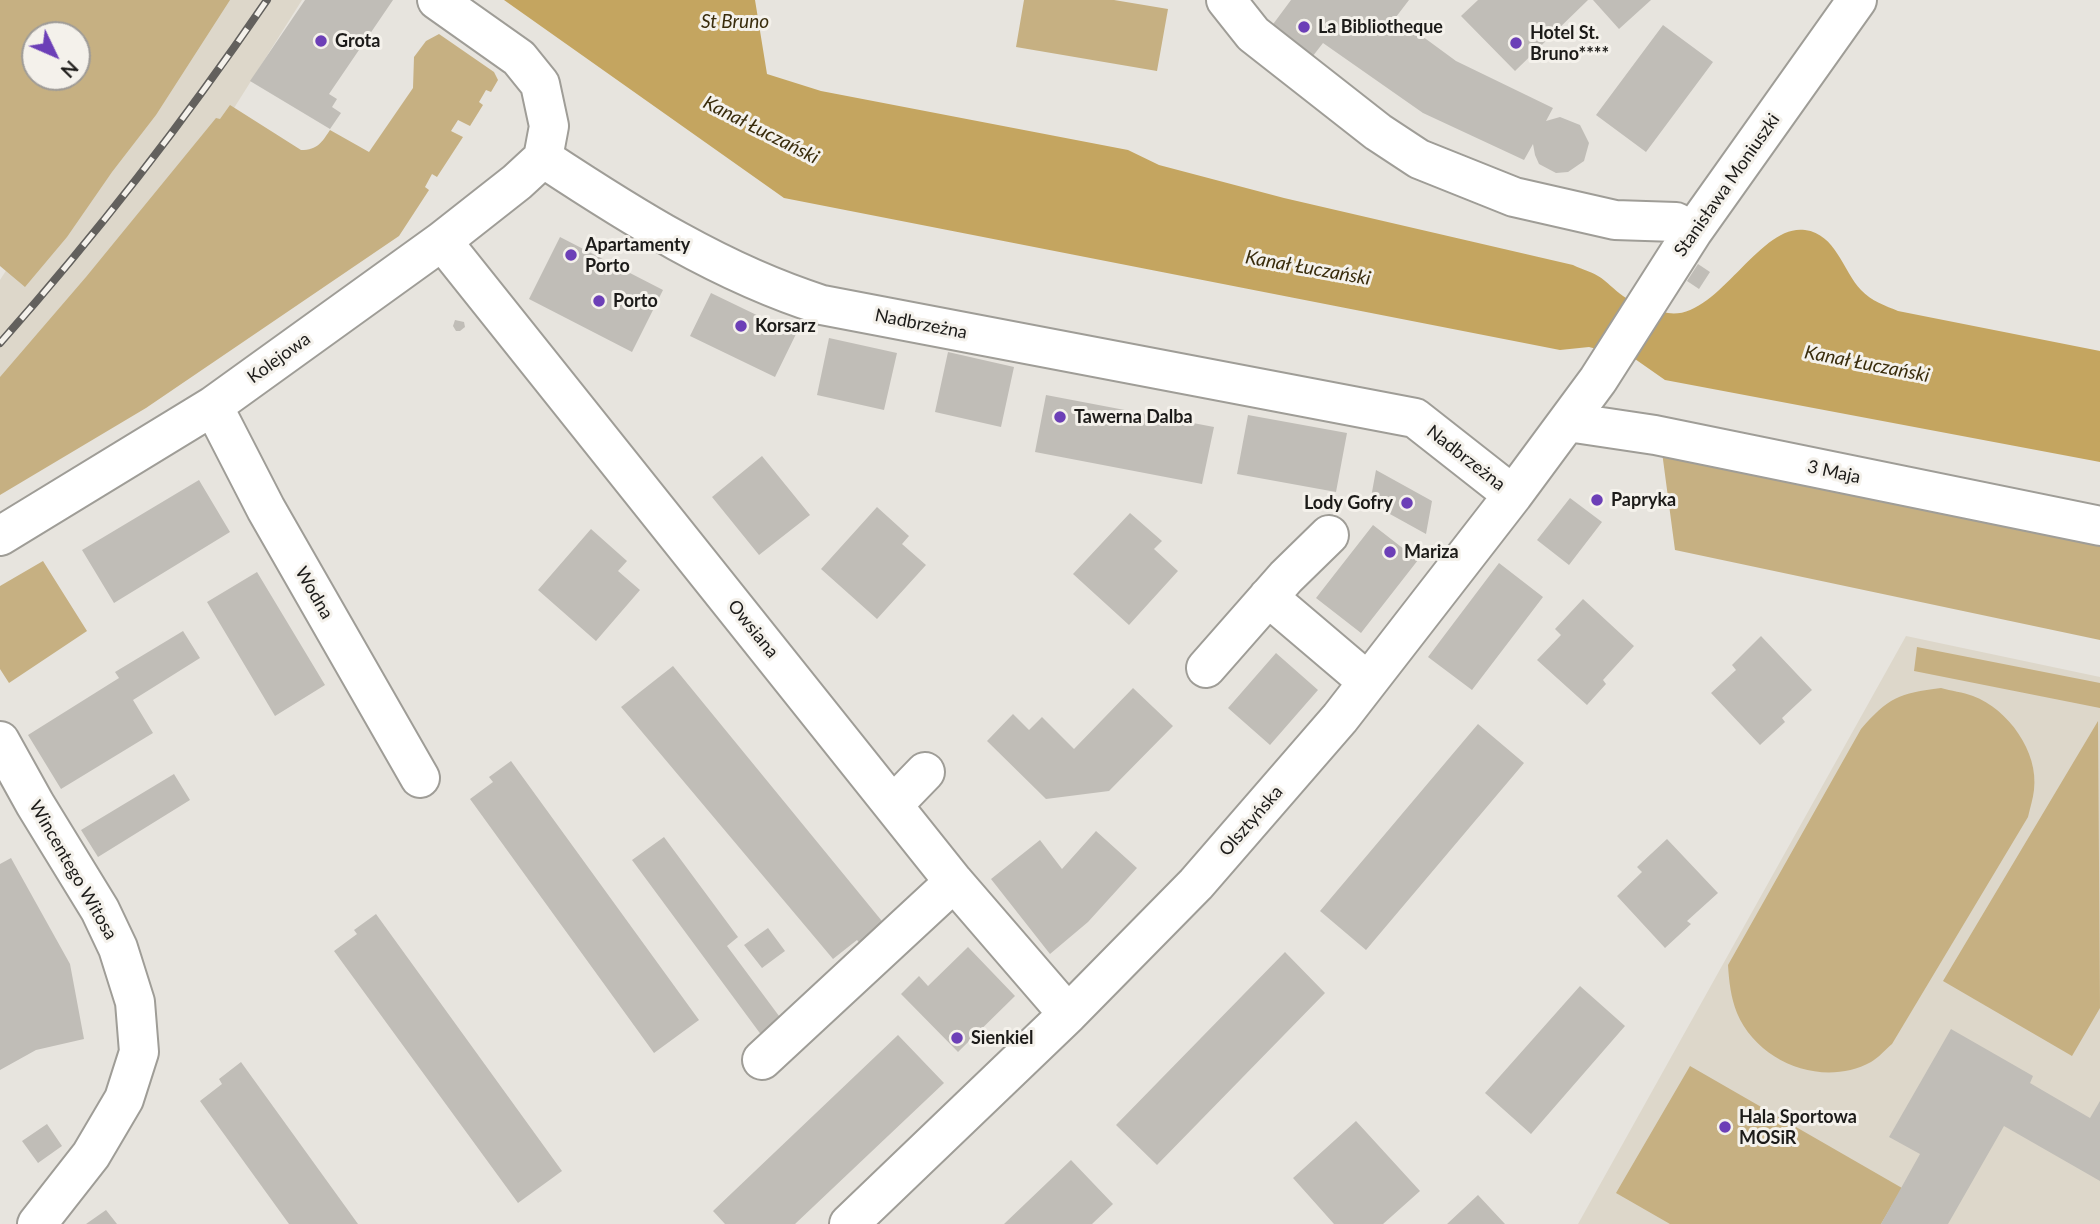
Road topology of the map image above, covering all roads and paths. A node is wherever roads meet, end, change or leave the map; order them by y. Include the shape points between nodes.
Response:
1 (437, 0) edge
2 (1226, 0) edge
3 (1857, 0) edge
4 (543, 158) junction
5 (1693, 231) junction
6 (442, 241) junction
7 (1602, 374) joint
8 (213, 405) junction
9 (1568, 422) junction
10 (1513, 495) junction
11 (2100, 526) edge
12 (1329, 535) dead end
13 (0, 536) edge
14 (1268, 597) junction
15 (1206, 668) dead end
16 (1368, 682) junction
17 (0, 741) edge
18 (925, 772) dead end
19 (421, 778) dead end
20 (892, 804) junction
21 (954, 882) junction
22 (1069, 1014) junction
23 (762, 1060) dead end
24 (37, 1224) edge
25 (849, 1224) edge

1 - 4 street via 519,58 540,85 549,126
2 - 5 street via 1252,34 1419,159 1514,197 1615,220 1676,222
3 - 5 street, Stanisława Moniuszki
4 - 6 street, Kolejowa
4 - 10 street, Nadbrzeżna via 628,215 778,291 821,305 1415,418
5 - 7 street, Stanisława Moniuszki
6 - 8 street, Kolejowa
6 - 20 street, Owsiana
7 - 9 street, Olsztyńska
8 - 13 street, Kolejowa
8 - 19 street, Wodna via 266,509
9 - 10 street, Olsztyńska
9 - 11 street, 3 Maja via 1655,435
10 - 16 street, Olsztyńska
12 - 14 street
14 - 15 street
14 - 16 street
16 - 22 street, Olsztyńska via 1196,884
17 - 24 street, Wincentego Witosa via 118,948 135,1002 139,1052 124,1099 91,1155
18 - 20 street
20 - 21 street, Owsiana
21 - 22 street, Owsiana
21 - 23 street
22 - 25 street, Olsztyńska

